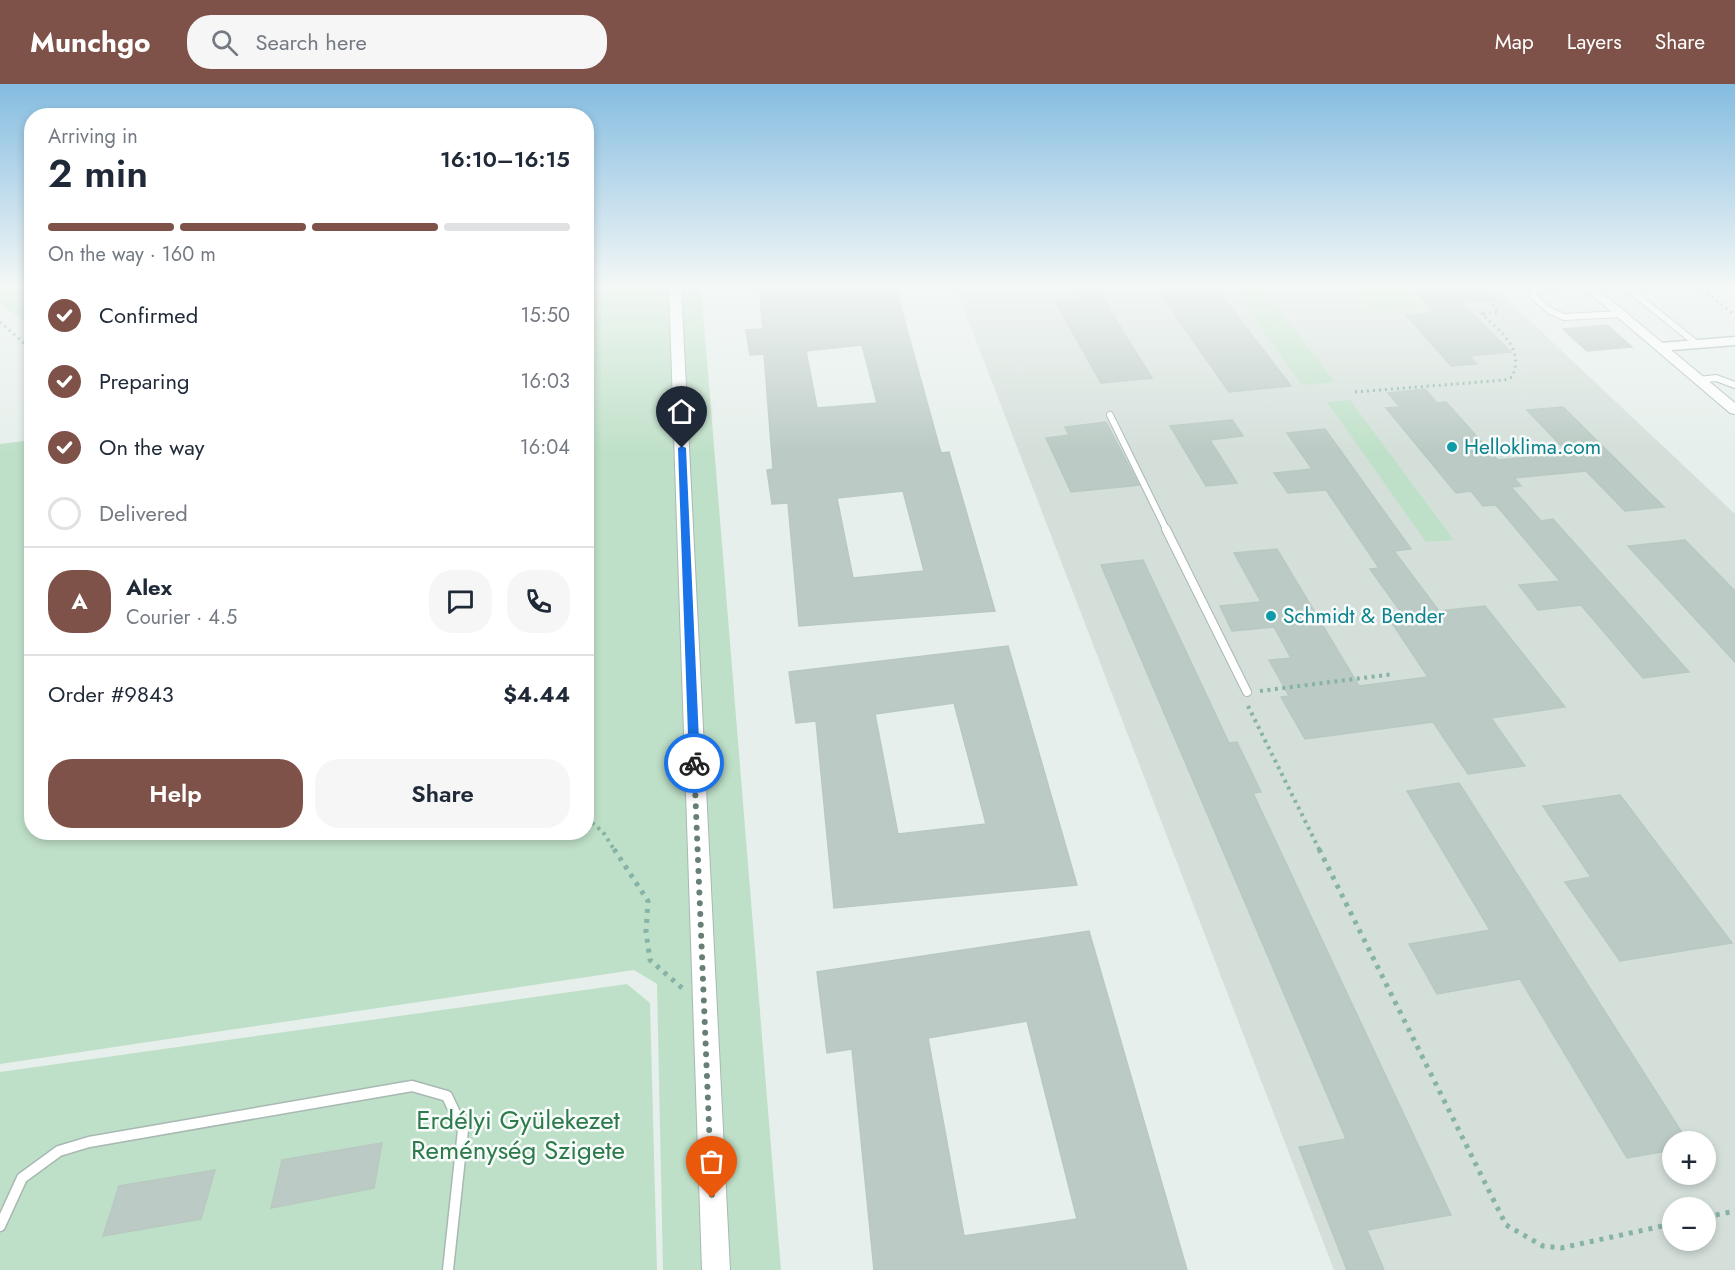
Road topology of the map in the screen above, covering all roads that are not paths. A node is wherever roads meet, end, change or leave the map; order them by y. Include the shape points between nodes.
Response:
1 (677, 341) edge
2 (1653, 341) edge
3 (1694, 341) edge
4 (1731, 341) edge
5 (1697, 344) junction
6 (1660, 347) junction
7 (1699, 380) junction
8 (1735, 385) edge
9 (1735, 410) edge
10 (1110, 415) dead end
11 (1247, 692) road end
12 (0, 1226) edge
13 (448, 1270) edge
14 (716, 1270) edge

1 - 14 street
2 - 6 street
3 - 5 lane
4 - 5 street
5 - 6 street
6 - 7 street
7 - 8 lane via 1716,378
7 - 9 street
10 - 11 lane
12 - 13 lane via 22,1178 59,1151 88,1142 412,1086 447,1096 463,1130

